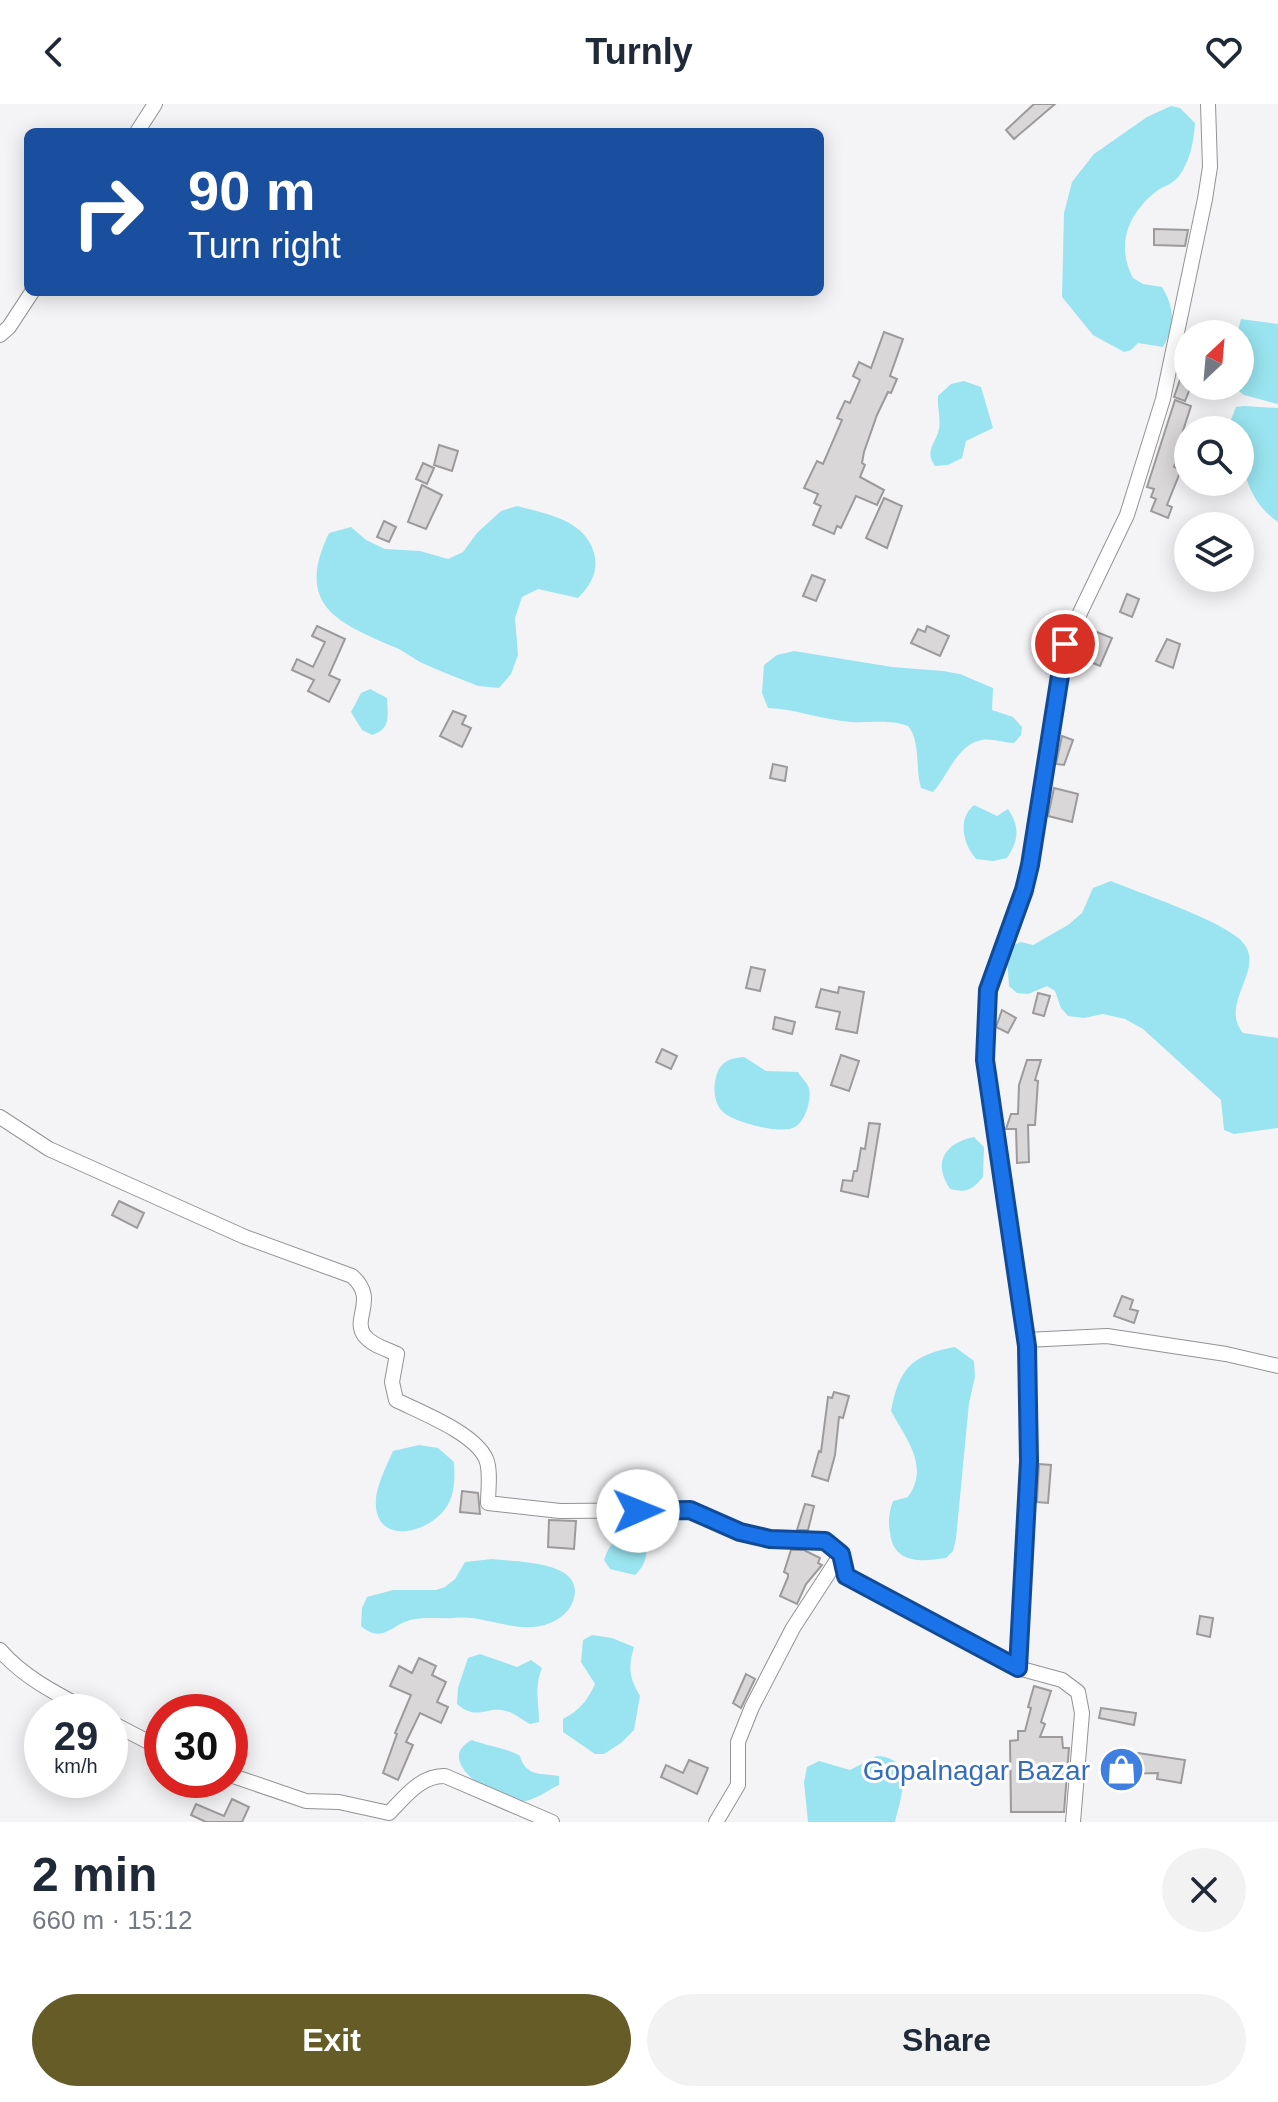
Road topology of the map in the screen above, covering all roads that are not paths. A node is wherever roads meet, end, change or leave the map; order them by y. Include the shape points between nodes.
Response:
1 (155, 104) edge
2 (1208, 104) edge
3 (140, 128) edge
4 (29, 296) edge
5 (0, 335) edge
6 (0, 1117) edge
7 (1026, 1340) junction
8 (1278, 1366) edge
9 (841, 1554) junction
10 (0, 1650) edge
11 (1018, 1668) junction
12 (57, 1694) edge
13 (248, 1781) edge
14 (552, 1822) edge
15 (716, 1822) edge
16 (1073, 1822) edge

1 - 3 street
2 - 7 street via 1210,167 1163,399 1127,515 1065,644 1030,865 988,990 985,1060
4 - 5 street
6 - 9 street via 64,1156 245,1237 352,1276 365,1292 365,1337 397,1354 392,1382 396,1400 470,1440 486,1459 488,1503 560,1511 690,1510 770,1539 825,1541
7 - 8 street via 1107,1336
7 - 11 street via 1029,1461
9 - 11 street via 846,1576
9 - 15 street via 793,1628 752,1707 738,1742 738,1785
10 - 12 street
11 - 16 street via 1062,1680 1078,1692 1082,1713
13 - 14 street via 306,1801 389,1813 424,1781 445,1776

